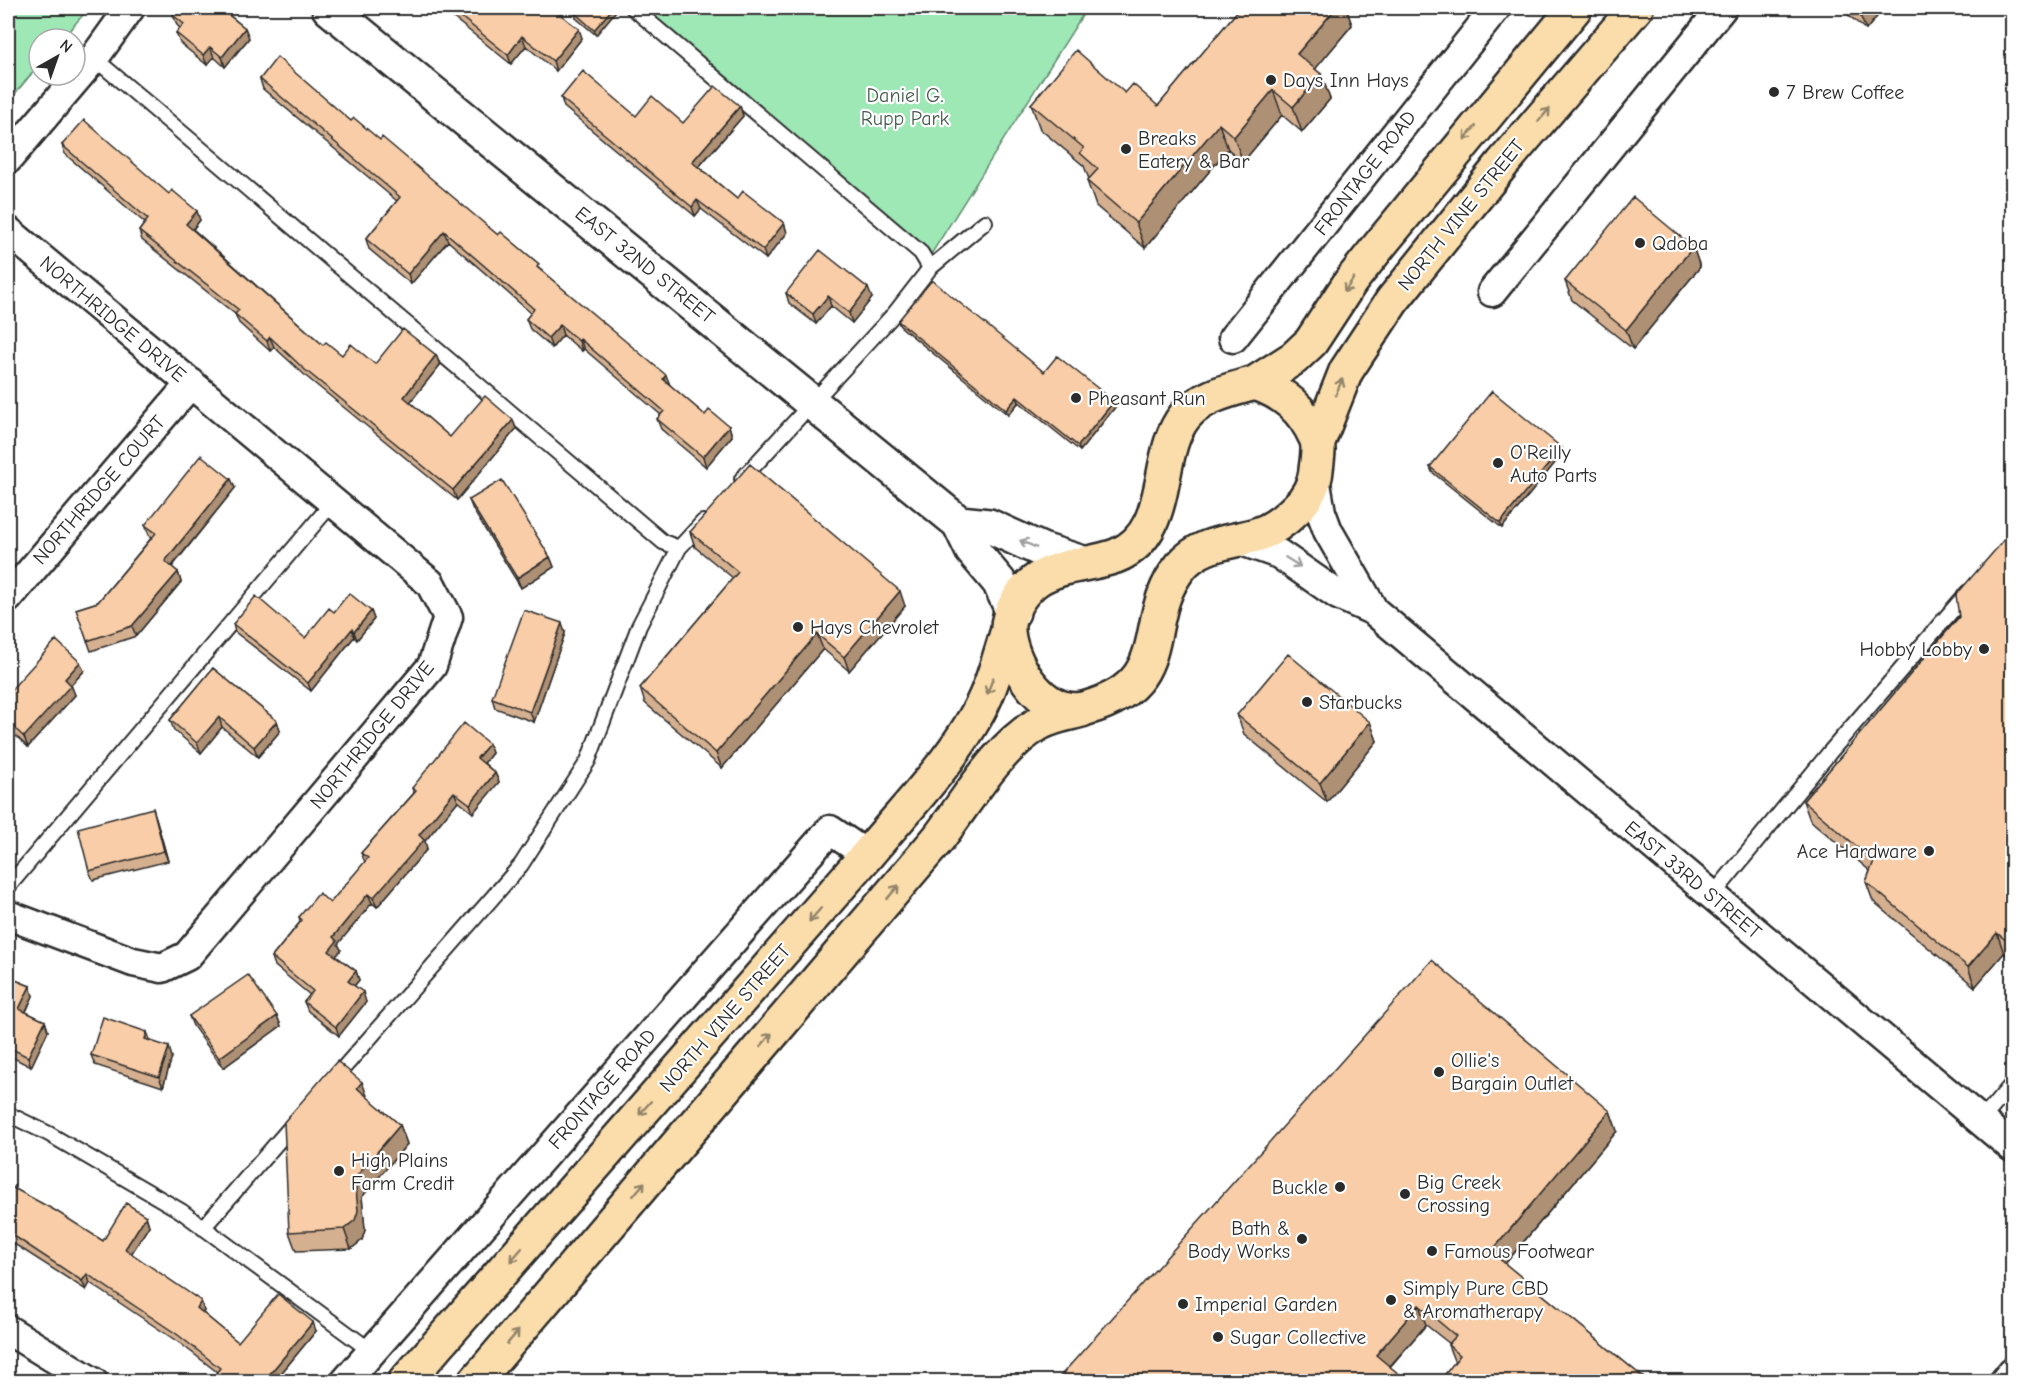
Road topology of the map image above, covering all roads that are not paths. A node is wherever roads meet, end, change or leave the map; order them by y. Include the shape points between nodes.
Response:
1 (130, 8) edge
2 (329, 8) edge
3 (633, 8) edge
4 (1496, 8) edge
5 (1575, 8) edge
6 (1636, 8) edge
7 (1722, 8) edge
8 (94, 58) junction
9 (8, 159) edge
10 (985, 222) dead end
11 (8, 231) edge
12 (930, 268) junction
13 (1492, 292) dead end
14 (1233, 338) dead end
15 (191, 383) junction
16 (1255, 383) junction
17 (813, 402) junction
18 (1318, 442) junction
19 (1315, 478) junction
20 (732, 490) edge
21 (333, 502) junction
22 (709, 515) edge
23 (959, 523) junction
24 (1239, 540) junction
25 (679, 548) junction
26 (1083, 563) junction
27 (1978, 580) edge
28 (8, 598) edge
29 (1374, 611) junction
30 (1010, 621) junction
31 (1084, 709) junction
32 (867, 855) junction
33 (8, 887) edge
34 (1712, 896) junction
35 (8, 915) edge
36 (2013, 1084) edge
37 (321, 1092) edge
38 (306, 1110) edge
39 (8, 1114) edge
40 (1981, 1121) junction
41 (2013, 1147) edge
42 (203, 1228) junction
43 (8, 1330) edge
44 (371, 1351) junction
45 (2013, 1372) edge
46 (93, 1382) edge
47 (345, 1382) edge
48 (405, 1382) edge
49 (475, 1382) edge
50 (2004, 1382) edge

1 - 8 street
2 - 17 street, EAST 32ND STREET
3 - 12 lane via 921,254
4 - 14 street, FRONTAGE ROAD
5 -> 16 main road via 1351,281 1311,342
18 -> 6 main road, NORTH VINE STREET via 1346,370 1385,309
7 - 13 street
8 - 9 street
8 - 25 lane via 663,542
10 - 12 lane
11 - 15 street, NORTHRIDGE DRIVE
12 - 17 lane via 895,313
15 - 21 street, NORTHRIDGE DRIVE
15 - 28 street, NORTHRIDGE COURT
16 - 18 main road via 1277,391 1294,404
16 - 26 main road, NORTH VINE STREET via 1200,403 1185,416 1175,434 1148,528 1125,552
17 - 20 lane
17 - 23 street, EAST 32ND STREET
18 - 19 main road, NORTH VINE STREET
19 - 24 main road via 1302,503 1288,518 1261,534
19 - 29 street, EAST 33RD STREET via 1328,531
21 - 33 lane
21 - 35 street, NORTHRIDGE DRIVE via 430,583 448,618 432,666 187,956 162,968 133,962
22 - 25 lane
26 -> 23 street via 989,526
23 - 30 street, EAST 32ND STREET via 972,549 999,582
24 -> 29 street, EAST 33RD STREET via 1280,554 1338,595
24 - 31 main road via 1205,547 1180,568 1164,602 1144,672 1122,693
25 - 37 lane via 639,626 588,761 521,866
26 - 30 main road, NORTH VINE STREET via 1037,580 1026,590
27 - 34 lane
29 - 34 street, EAST 33RD STREET
30 - 31 main road via 1013,653 1035,690 1062,708
30 -> 32 main road, NORTH VINE STREET via 995,673 974,719
49 -> 31 main road via 930,848 995,763 1039,724
32 - 44 street, FRONTAGE ROAD via 831,830
32 -> 48 main road, NORTH VINE STREET
34 - 40 street, EAST 33RD STREET
36 - 40 lane
38 - 42 lane
39 - 42 lane via 171,1205
40 - 41 street, EAST 33RD STREET
42 - 44 lane
43 - 46 street
44 - 47 street, FRONTAGE ROAD
45 - 50 street

